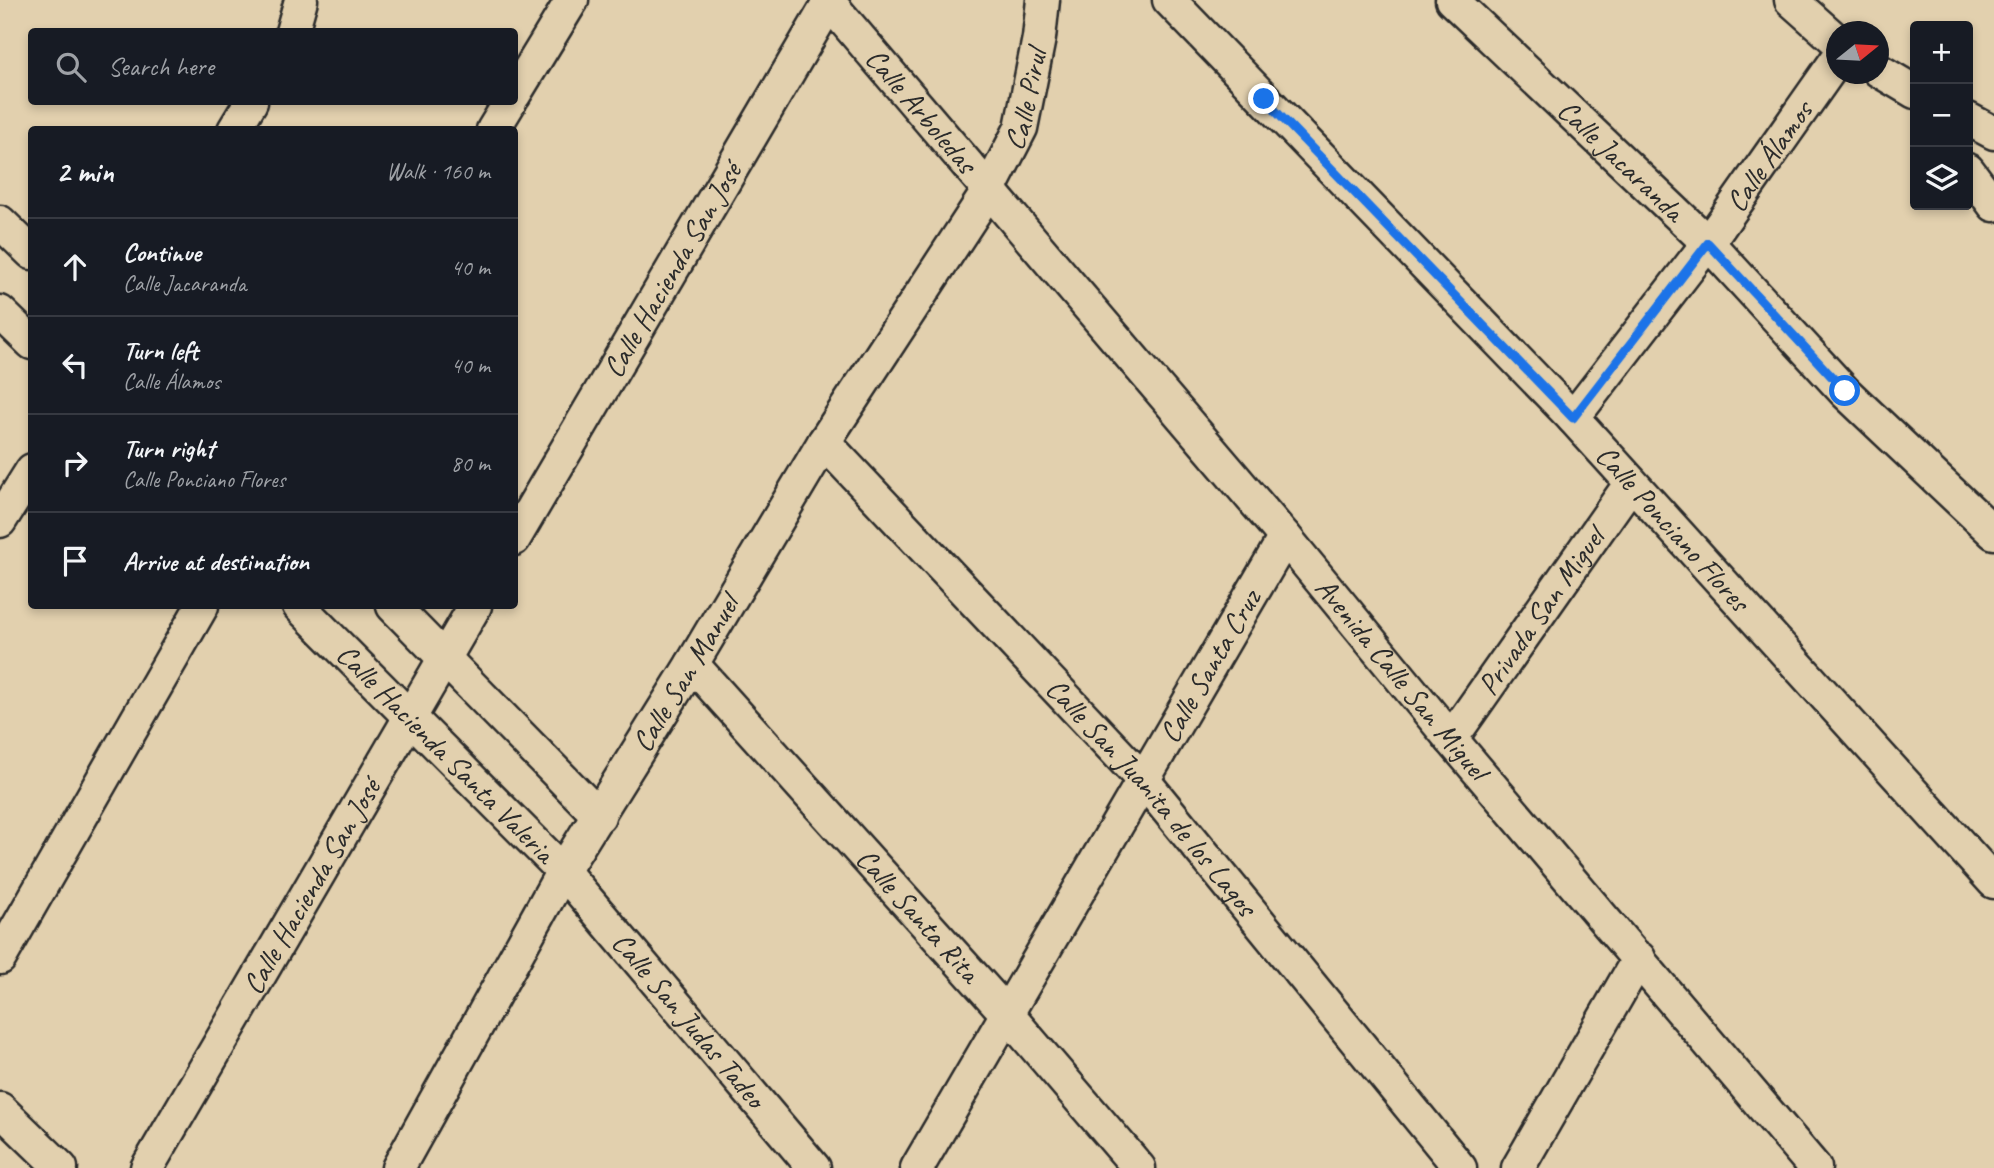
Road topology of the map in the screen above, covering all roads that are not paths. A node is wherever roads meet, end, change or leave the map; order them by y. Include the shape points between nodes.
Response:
1 (301, 0) edge
2 (572, 0) edge
3 (1043, 0) edge
4 (1169, 0) edge
5 (1452, 0) edge
6 (1791, 0) edge
7 (828, 2) edge
8 (293, 28) edge
9 (1826, 31) edge
10 (1826, 75) edge
11 (1889, 77) edge
12 (518, 88) edge
13 (1910, 89) edge
14 (249, 105) edge
15 (508, 105) edge
16 (236, 126) edge
17 (495, 126) edge
18 (1973, 177) edge
19 (989, 190) junction
20 (1994, 205) edge
21 (0, 222) edge
22 (1708, 243) junction
23 (28, 249) edge
24 (0, 312) edge
25 (28, 339) edge
26 (1573, 418) junction
27 (824, 442) junction
28 (28, 476) edge
29 (1630, 484) junction
30 (0, 522) edge
31 (518, 532) edge
32 (1994, 533) edge
33 (1285, 537) junction
34 (200, 609) edge
35 (302, 609) edge
36 (396, 609) edge
37 (473, 609) edge
38 (444, 658) junction
39 (692, 664) junction
40 (411, 718) junction
41 (1451, 739) junction
42 (1144, 780) junction
43 (599, 816) junction
44 (563, 871) junction
45 (1994, 882) edge
46 (0, 958) edge
47 (1639, 958) junction
48 (1007, 1014) junction
49 (0, 1109) edge
50 (61, 1168) edge
51 (147, 1168) edge
52 (398, 1168) edge
53 (814, 1168) edge
54 (916, 1168) edge
55 (1139, 1168) edge
56 (1460, 1168) edge
57 (1518, 1168) edge
58 (1815, 1168) edge

1 - 8 street
2 - 12 street
3 - 19 street, Calle Pirul via 1021,128
4 - 26 street, Calle Ponciano Flores
5 - 22 street, Calle Jacaranda
6 - 9 street
7 - 19 street, Calle Arboledas
7 - 31 street, Calle Hacienda San José
10 - 22 street, Calle Álamos
11 - 13 street
14 - 16 street
15 - 17 street
18 - 20 street
19 - 27 street, Calle San Manuel
19 - 33 street, Avenida Calle San Miguel
21 - 23 street
22 - 26 street, Calle Álamos
22 - 32 street, Calle Jacaranda via 1845,391
24 - 25 street
26 - 29 street, Calle Ponciano Flores
27 - 39 street, Calle San Manuel
27 - 42 street, Calle San Juanita de los Lagos
28 - 30 street
29 - 41 street, Privada San Miguel
29 - 45 street, Calle Ponciano Flores
33 - 41 street, Avenida Calle San Miguel
33 - 42 street, Calle Santa Cruz
34 - 46 street
35 - 40 street, Calle Hacienda Santa Valeria
36 - 38 street
37 - 38 street, Calle Hacienda San José
38 - 40 street, Calle Hacienda San José
38 - 43 street
39 - 43 street, Calle San Manuel
39 - 48 street, Calle Santa Rita
40 - 44 street, Calle Hacienda Santa Valeria
40 - 51 street, Calle Hacienda San José
41 - 47 street, Avenida Calle San Miguel
42 - 48 street, Calle Santa Cruz
42 - 56 street, Calle San Juanita de los Lagos
43 - 44 street, Calle San Manuel
44 - 52 street, Calle San Manuel
44 - 53 street, Calle San Judas Tadeo
47 - 57 street
47 - 58 street, Avenida Calle San Miguel
48 - 54 street, Calle Santa Cruz
48 - 55 street, Calle Santa Rita
49 - 50 street

